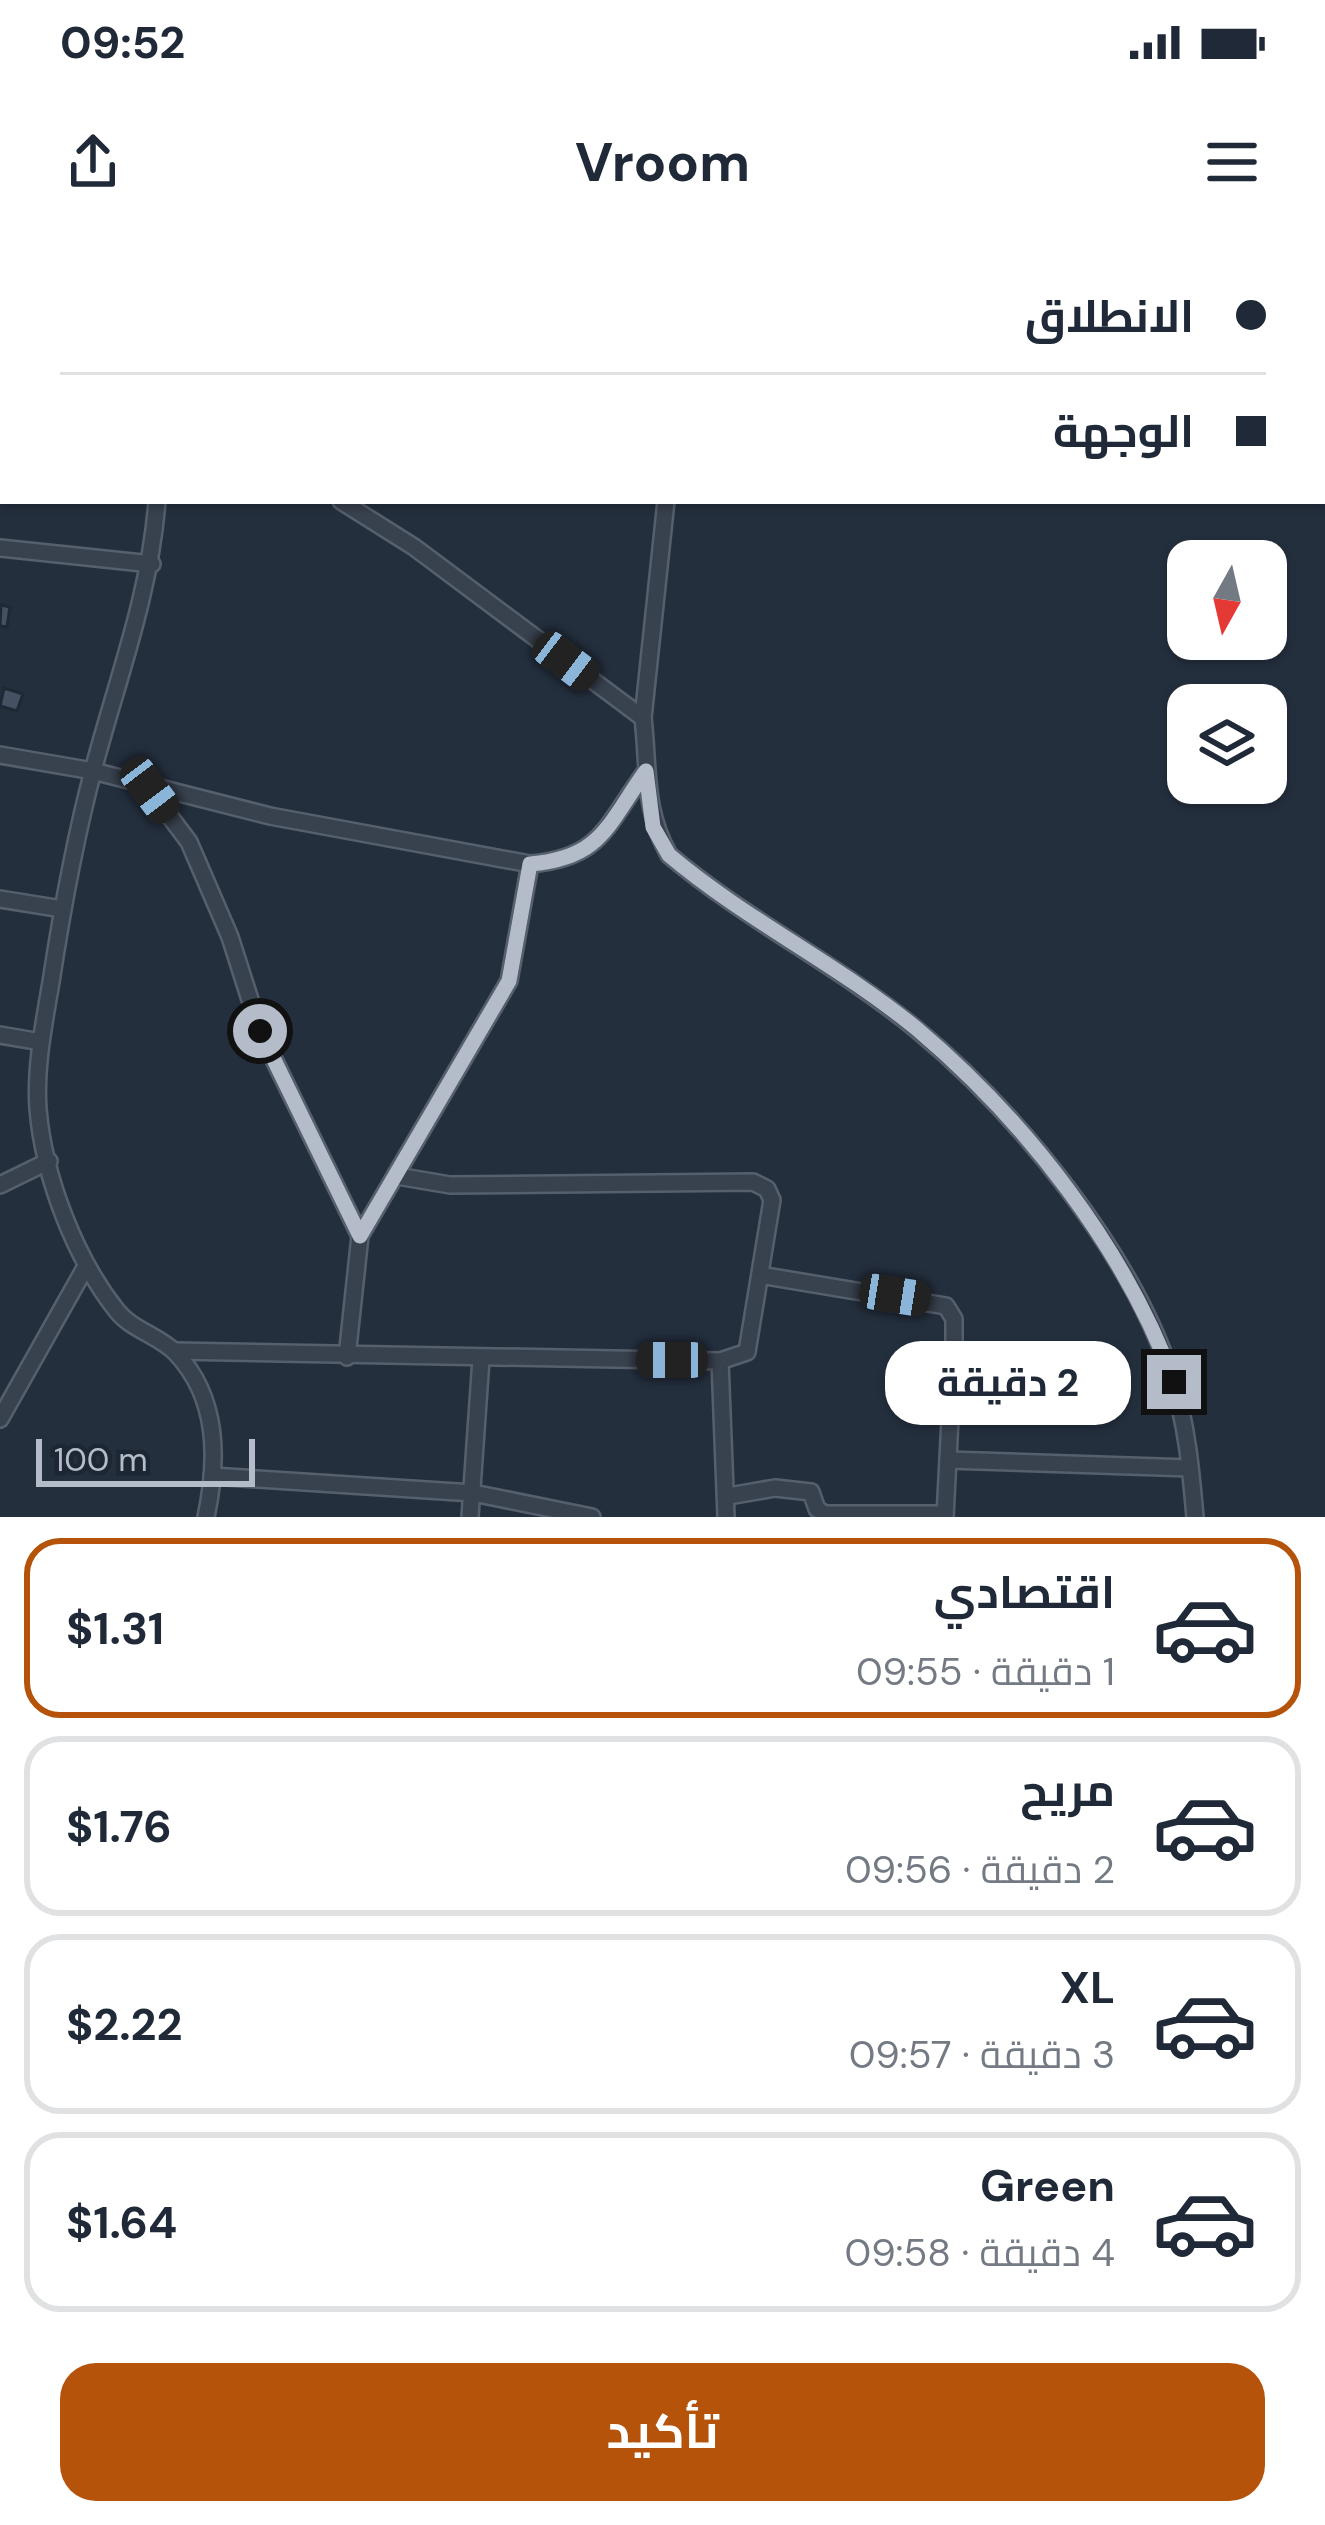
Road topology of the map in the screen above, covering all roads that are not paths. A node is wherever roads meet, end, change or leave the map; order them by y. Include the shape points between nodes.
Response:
1 (157, 504) edge
2 (346, 504) edge
3 (667, 504) edge
4 (0, 548) edge
5 (152, 564) junction
6 (643, 718) junction
7 (0, 755) edge
8 (93, 771) junction
9 (646, 771) junction
10 (150, 790) junction
11 (530, 864) junction
12 (0, 899) edge
13 (62, 909) junction
14 (0, 1035) edge
15 (41, 1042) junction
16 (49, 1161) junction
17 (397, 1176) junction
18 (4, 1181) edge
19 (360, 1236) junction
20 (85, 1268) junction
21 (760, 1275) junction
22 (175, 1352) junction
23 (347, 1357) junction
24 (481, 1359) junction
25 (720, 1360) junction
26 (0, 1419) edge
27 (948, 1460) junction
28 (1190, 1468) junction
29 (212, 1476) junction
30 (473, 1493) junction
31 (729, 1496) junction
32 (945, 1515) edge
33 (206, 1517) edge
34 (470, 1517) edge
35 (586, 1517) edge
36 (726, 1517) edge
37 (1195, 1517) edge

1 - 5 street
2 - 6 street
3 - 6 street
4 - 5 street
5 - 8 street
6 - 9 street
7 - 8 street
8 - 10 street
8 - 13 street
9 - 11 street via 593,844 568,860
9 - 28 street via 653,827 669,855 916,1029 1058,1177 1126,1278 1162,1352
10 - 11 street
10 - 19 street via 189,842 260,1031
11 - 17 street via 509,981
12 - 13 street
13 - 15 street
14 - 15 street
15 - 16 street via 38,1109
16 - 18 street
16 - 20 street
17 - 19 street
17 - 21 street via 450,1185 753,1182 772,1200
19 - 23 street
20 - 22 street via 122,1317
20 - 26 street
21 - 25 street via 747,1352
21 - 27 street via 946,1306 954,1319
22 - 23 street
22 - 29 street via 202,1391 214,1432
23 - 24 street
24 - 25 street
24 - 30 street
25 - 31 street
27 - 28 street
27 - 32 street
28 - 37 street
29 - 30 street
29 - 33 street
30 - 34 street
30 - 35 street
31 - 32 street via 788,1488 811,1492 825,1514
31 - 36 street

